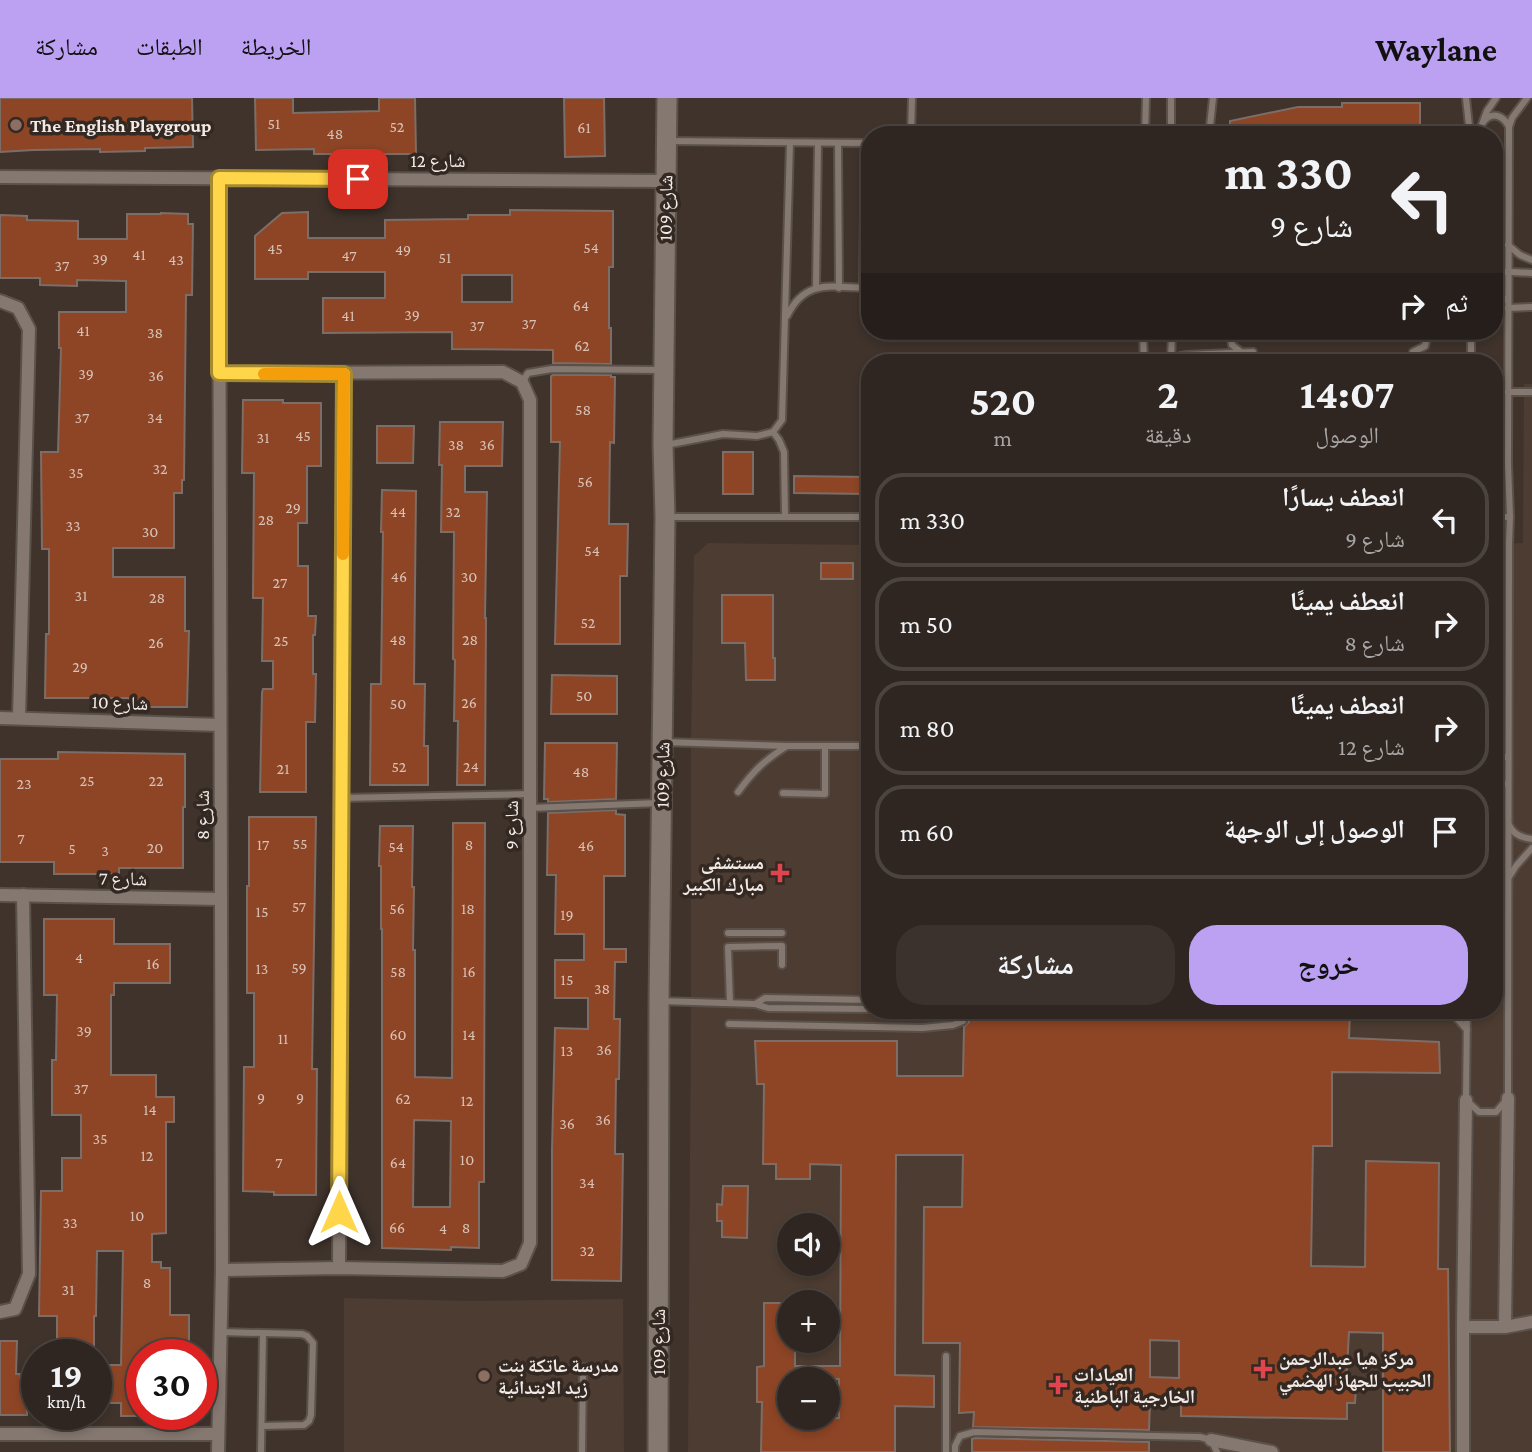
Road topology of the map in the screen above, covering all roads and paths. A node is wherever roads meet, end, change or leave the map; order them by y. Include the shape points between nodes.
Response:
1 (667, 98) edge
2 (912, 98) edge
3 (1146, 98) edge
4 (1171, 98) edge
5 (1213, 98) edge
6 (1466, 98) edge
7 (1496, 98) edge
8 (1527, 98) edge
9 (1481, 124) joint
10 (911, 126) edge
11 (1145, 126) edge
12 (1171, 126) edge
13 (1210, 126) edge
14 (1469, 126) edge
15 (1508, 127) junction
16 (666, 141) junction
17 (790, 143) junction
18 (818, 143) junction
19 (838, 143) junction
20 (861, 143) edge
21 (0, 177) edge
22 (219, 178) junction
23 (665, 181) junction
24 (1508, 245) junction
25 (1532, 260) edge
26 (1503, 272) edge
27 (1508, 272) junction
28 (1532, 273) edge
29 (816, 287) junction
30 (839, 288) junction
31 (861, 288) edge
32 (1503, 299) edge
33 (1508, 300) junction
34 (0, 301) edge
35 (1532, 307) edge
36 (1508, 308) junction
37 (786, 318) junction
38 (1231, 340) edge
39 (1426, 340) edge
40 (1241, 352) junction
41 (1253, 352) dead end
42 (1413, 352) dead end
43 (1204, 354) edge
44 (664, 370) junction
45 (219, 373) junction
46 (344, 374) junction
47 (522, 382) junction
48 (1508, 392) junction
49 (1532, 392) edge
50 (773, 432) junction
51 (663, 445) junction
52 (1508, 464) junction
53 (1503, 466) edge
54 (665, 517) junction
55 (786, 517) junction
56 (861, 517) edge
57 (1503, 517) edge
58 (1510, 517) junction
59 (0, 718) edge
60 (19, 718) junction
61 (220, 725) junction
62 (662, 742) junction
63 (788, 746) junction
64 (825, 746) junction
65 (861, 746) edge
66 (1503, 757) edge
67 (1508, 757) junction
68 (1503, 784) edge
69 (1508, 784) junction
70 (738, 792) dead end
71 (783, 793) dead end
72 (530, 794) junction
73 (342, 798) junction
74 (661, 803) junction
75 (530, 808) junction
76 (1508, 823) junction
77 (1532, 839) edge
78 (1532, 848) edge
79 (1508, 878) junction
80 (0, 894) edge
81 (23, 895) junction
82 (221, 899) junction
83 (728, 933) dead end
84 (782, 933) dead end
85 (782, 965) dead end
86 (861, 1000) edge
87 (659, 1001) junction
88 (730, 1003) junction
89 (754, 1004) junction
90 (861, 1009) edge
91 (963, 1019) edge
92 (1457, 1019) edge
93 (1467, 1019) edge
94 (729, 1024) dead end
95 (1467, 1030) junction
96 (1507, 1098) junction
97 (1466, 1100) junction
98 (339, 1268) junction
99 (222, 1270) junction
100 (0, 1312) edge
101 (1532, 1322) edge
102 (1462, 1327) junction
103 (1505, 1327) junction
104 (220, 1332) junction
105 (263, 1333) junction
106 (946, 1356) dead end
107 (583, 1367) dead end
108 (262, 1426) junction
109 (0, 1434) edge
110 (218, 1434) junction
111 (1211, 1440) junction
112 (218, 1452) edge
113 (261, 1452) edge
114 (582, 1452) edge
115 (657, 1452) edge
116 (946, 1452) edge
117 (955, 1452) edge
118 (1217, 1452) edge
119 (1272, 1452) edge
120 (1463, 1452) edge

1 - 16 street, شارع 109
2 - 10 lane
3 - 11 lane
4 - 12 lane
5 - 13 lane
6 - 14 lane
7 - 9 lane
8 - 15 lane
9 - 15 lane via 1493,115 1500,116
15 - 24 lane
16 - 17 lane
16 - 23 street, شارع 109
17 - 18 lane
17 - 37 lane
18 - 19 lane
18 - 29 lane
19 - 20 lane
19 - 30 lane
21 - 22 street, شارع 12
22 - 23 street, شارع 12
22 - 45 street, شارع 8
23 - 44 street, شارع 109
24 - 25 lane
24 - 27 lane
26 - 27 lane
27 - 28 lane
27 - 33 lane
29 - 30 lane
29 - 37 lane via 793,303
30 - 31 lane
32 - 33 lane
33 - 36 lane
34 - 60 street via 18,308 29,329
35 - 36 lane
36 - 48 lane
37 - 50 lane via 782,421
38 - 40 lane
39 - 42 lane
40 - 41 lane
40 - 43 lane
44 - 47 lane via 552,369 528,373
44 - 51 street, شارع 109
45 - 46 street
45 - 61 street, شارع 8
46 - 47 street via 503,372
46 - 73 street
47 - 72 street, شارع 9 via 530,400
48 - 49 lane
48 - 52 lane
50 - 51 lane via 723,434
50 - 55 lane via 784,452
51 - 54 street, شارع 109
52 - 53 lane
52 - 58 lane
54 - 55 lane
54 - 62 street, شارع 109
55 - 56 lane
57 - 58 lane
58 - 67 lane
59 - 60 street, شارع 10
60 - 61 street, شارع 10
61 - 82 street, شارع 8
62 - 63 lane
62 - 74 street, شارع 109
63 - 64 lane
63 - 70 lane via 752,772
64 - 65 lane
64 - 71 lane via 825,794
66 - 67 lane
67 - 69 lane
68 - 69 lane
69 - 76 lane
72 - 73 lane
72 - 75 street, شارع 9
73 - 98 street
74 - 75 lane
74 - 87 street, شارع 109
75 - 98 street, شارع 9 via 530,1243 521,1264 503,1271
76 - 77 lane via 1511,831
76 - 79 lane
78 - 79 lane
79 - 96 lane
80 - 81 street, شارع 7
81 - 82 street, شارع 7
81 - 100 street via 29,1274 15,1309
82 - 99 street, شارع 8
83 - 84 lane
85 - 88 lane via 782,946 728,947
86 - 89 lane via 765,999
87 - 88 lane
87 - 115 street, شارع 109
88 - 89 lane
89 - 90 lane
91 - 94 lane via 953,1025 922,1028
92 - 95 lane
93 - 95 lane
95 - 97 lane
96 - 97 lane via 1496,1112 1479,1112
96 - 103 street
97 - 102 street
98 - 99 street, شارع 9
99 - 104 street, شارع 8
101 - 103 street
102 - 103 street
102 - 120 street
104 - 105 lane
104 - 110 street, شارع 8
105 - 108 lane
105 - 108 lane via 302,1334 313,1343 309,1421 298,1426
106 - 116 lane
107 - 114 lane
108 - 113 lane
109 - 110 street
110 - 112 street, شارع 8
111 - 117 lane via 974,1432 960,1436
111 - 118 lane
111 - 119 street

